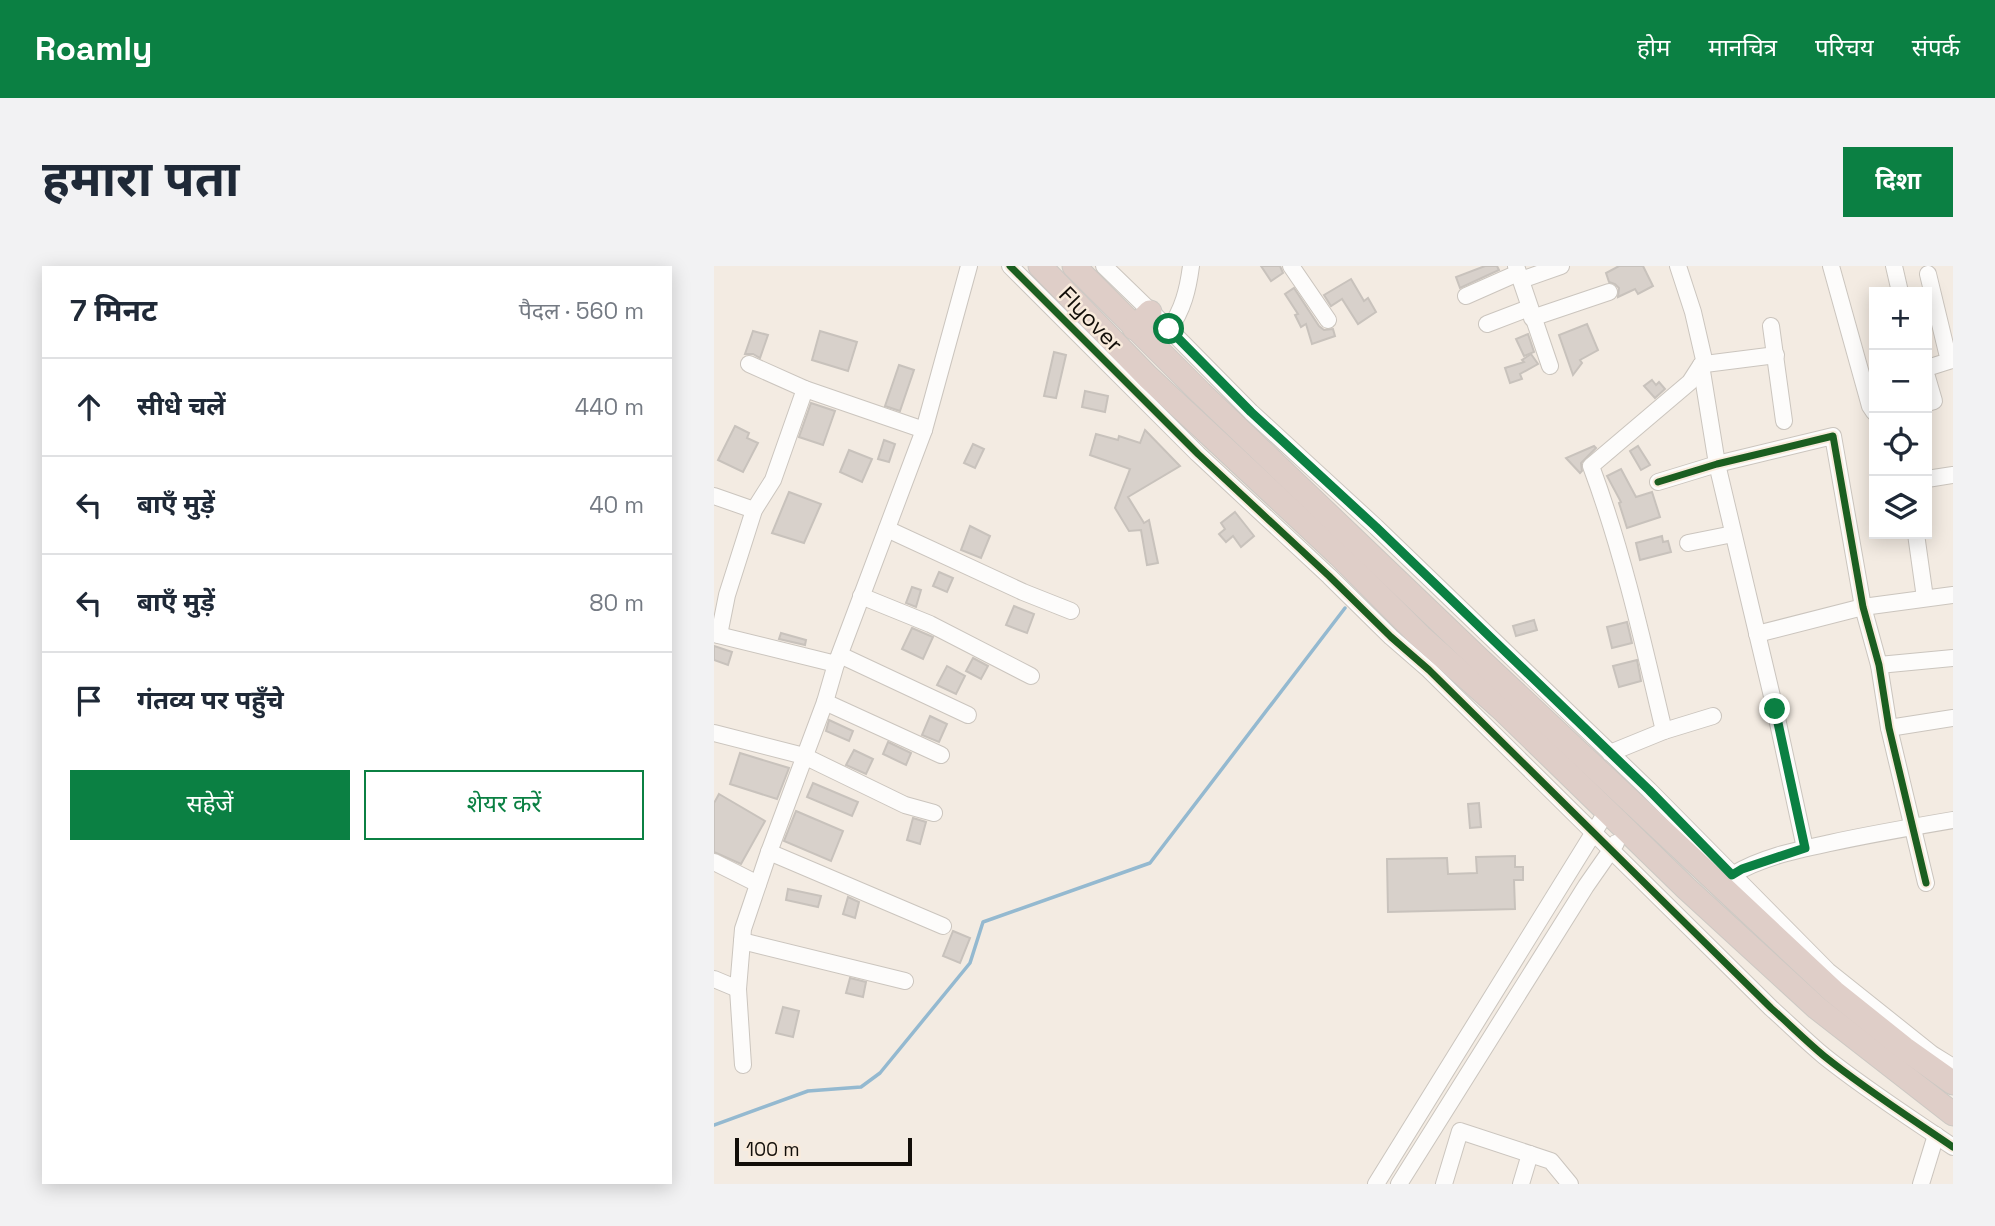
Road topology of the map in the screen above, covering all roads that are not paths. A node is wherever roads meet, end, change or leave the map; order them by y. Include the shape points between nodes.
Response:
1 (969, 266) edge
2 (1010, 266) edge
3 (1040, 266) edge
4 (1074, 266) edge
5 (1104, 266) edge
6 (1191, 266) edge
7 (1291, 266) edge
8 (1562, 266) edge
9 (1678, 266) edge
10 (1831, 266) edge
11 (1894, 266) edge
12 (1518, 273) edge
13 (1927, 274) dead end
14 (1899, 287) edge
15 (1609, 292) dead end
16 (1466, 296) dead end
17 (1531, 313) junction
18 (1142, 320) junction
19 (1328, 320) dead end
20 (1487, 324) dead end
21 (1771, 326) dead end
22 (1169, 329) junction
23 (1776, 355) junction
24 (749, 364) dead end
25 (1703, 365) junction
26 (1549, 366) dead end
27 (1932, 366) edge
28 (1135, 379) junction
29 (805, 389) junction
30 (1869, 402) edge
31 (1784, 421) dead end
32 (924, 430) junction
33 (1717, 464) junction
34 (1953, 475) edge
35 (1932, 478) edge
36 (1658, 482) dead end
37 (714, 496) edge
38 (754, 510) junction
39 (887, 528) junction
40 (1733, 534) junction
41 (1917, 539) edge
42 (1688, 543) dead end
43 (1953, 595) edge
44 (860, 596) junction
45 (1925, 598) junction
46 (1863, 607) junction
47 (1071, 611) dead end
48 (717, 634) edge
49 (1757, 634) junction
50 (1953, 658) edge
51 (838, 660) junction
52 (1880, 665) junction
53 (1031, 676) dead end
54 (825, 702) junction
55 (968, 715) dead end
56 (1713, 716) dead end
57 (1953, 718) edge
58 (1889, 728) junction
59 (1664, 731) junction
60 (714, 733) edge
61 (1610, 753) junction
62 (941, 755) dead end
63 (804, 756) junction
64 (1607, 811) junction
65 (934, 813) dead end
66 (1953, 820) edge
67 (1913, 827) junction
68 (1626, 830) junction
69 (1593, 833) junction
70 (1805, 848) junction
71 (1612, 850) junction
72 (769, 852) junction
73 (714, 862) edge
74 (1732, 875) junction
75 (1926, 883) dead end
76 (758, 884) junction
77 (943, 926) dead end
78 (742, 942) junction
79 (714, 979) edge
80 (905, 981) dead end
81 (738, 989) junction
82 (743, 1065) dead end
83 (1953, 1067) edge
84 (1953, 1083) edge
85 (1953, 1114) edge
86 (1936, 1135) junction
87 (1953, 1147) edge
88 (1530, 1154) junction
89 (1376, 1184) edge
90 (1399, 1184) edge
91 (1444, 1184) edge
92 (1521, 1184) edge
93 (1570, 1184) edge
94 (1921, 1184) edge

1 - 32 street
2 - 28 street
3 - 28 highway, Flyover via 1100,330
4 - 18 highway, Flyover via 1108,301
5 - 18 street
6 - 22 street via 1179,315
7 - 19 street
8 - 12 street
9 - 25 street
10 - 30 street
11 - 14 street
12 - 16 street
12 - 17 street
13 - 27 street via 1949,361
15 - 17 street
17 - 20 street
17 - 26 street
18 - 22 street
18 - 84 highway, Flyover via 1477,657 1825,983
21 - 23 street
22 - 61 street
23 - 25 street
23 - 31 street
24 - 29 street
25 - 33 street
25 - 59 street via 1690,382 1591,466 1629,584
28 - 64 highway, Flyover via 1339,555
28 - 69 street
29 - 32 street
29 - 38 street via 773,480
32 - 39 street
33 - 36 street
33 - 40 street
33 - 46 street via 1833,436
34 - 35 street
37 - 38 street
38 - 48 street
39 - 44 street
39 - 47 street
40 - 42 street
40 - 49 street
41 - 45 street
43 - 45 street
44 - 51 street
44 - 53 street via 930,624
45 - 46 street
46 - 49 street
46 - 52 street
48 - 51 street
49 - 70 street
50 - 52 street
51 - 54 street
51 - 55 street
52 - 58 street
54 - 62 street
54 - 63 street
56 - 59 street
57 - 58 street
58 - 67 street
59 - 61 street
60 - 63 street
61 - 74 street
63 - 65 street via 905,805
63 - 72 street
64 - 68 highway, Flyover
64 - 69 street
66 - 67 street
67 - 70 street
67 - 75 street
68 - 71 street
68 - 85 highway, Flyover via 1817,1008
69 - 71 street
69 - 89 street
70 - 74 street
71 - 86 street via 1823,1055
71 - 90 street
72 - 76 street
72 - 77 street
73 - 76 street
74 - 83 street via 1828,971
76 - 78 street
78 - 80 street
78 - 81 street
79 - 81 street
81 - 82 street
86 - 87 street
86 - 94 street
88 - 91 street via 1460,1131
88 - 92 street
88 - 93 street via 1551,1161

